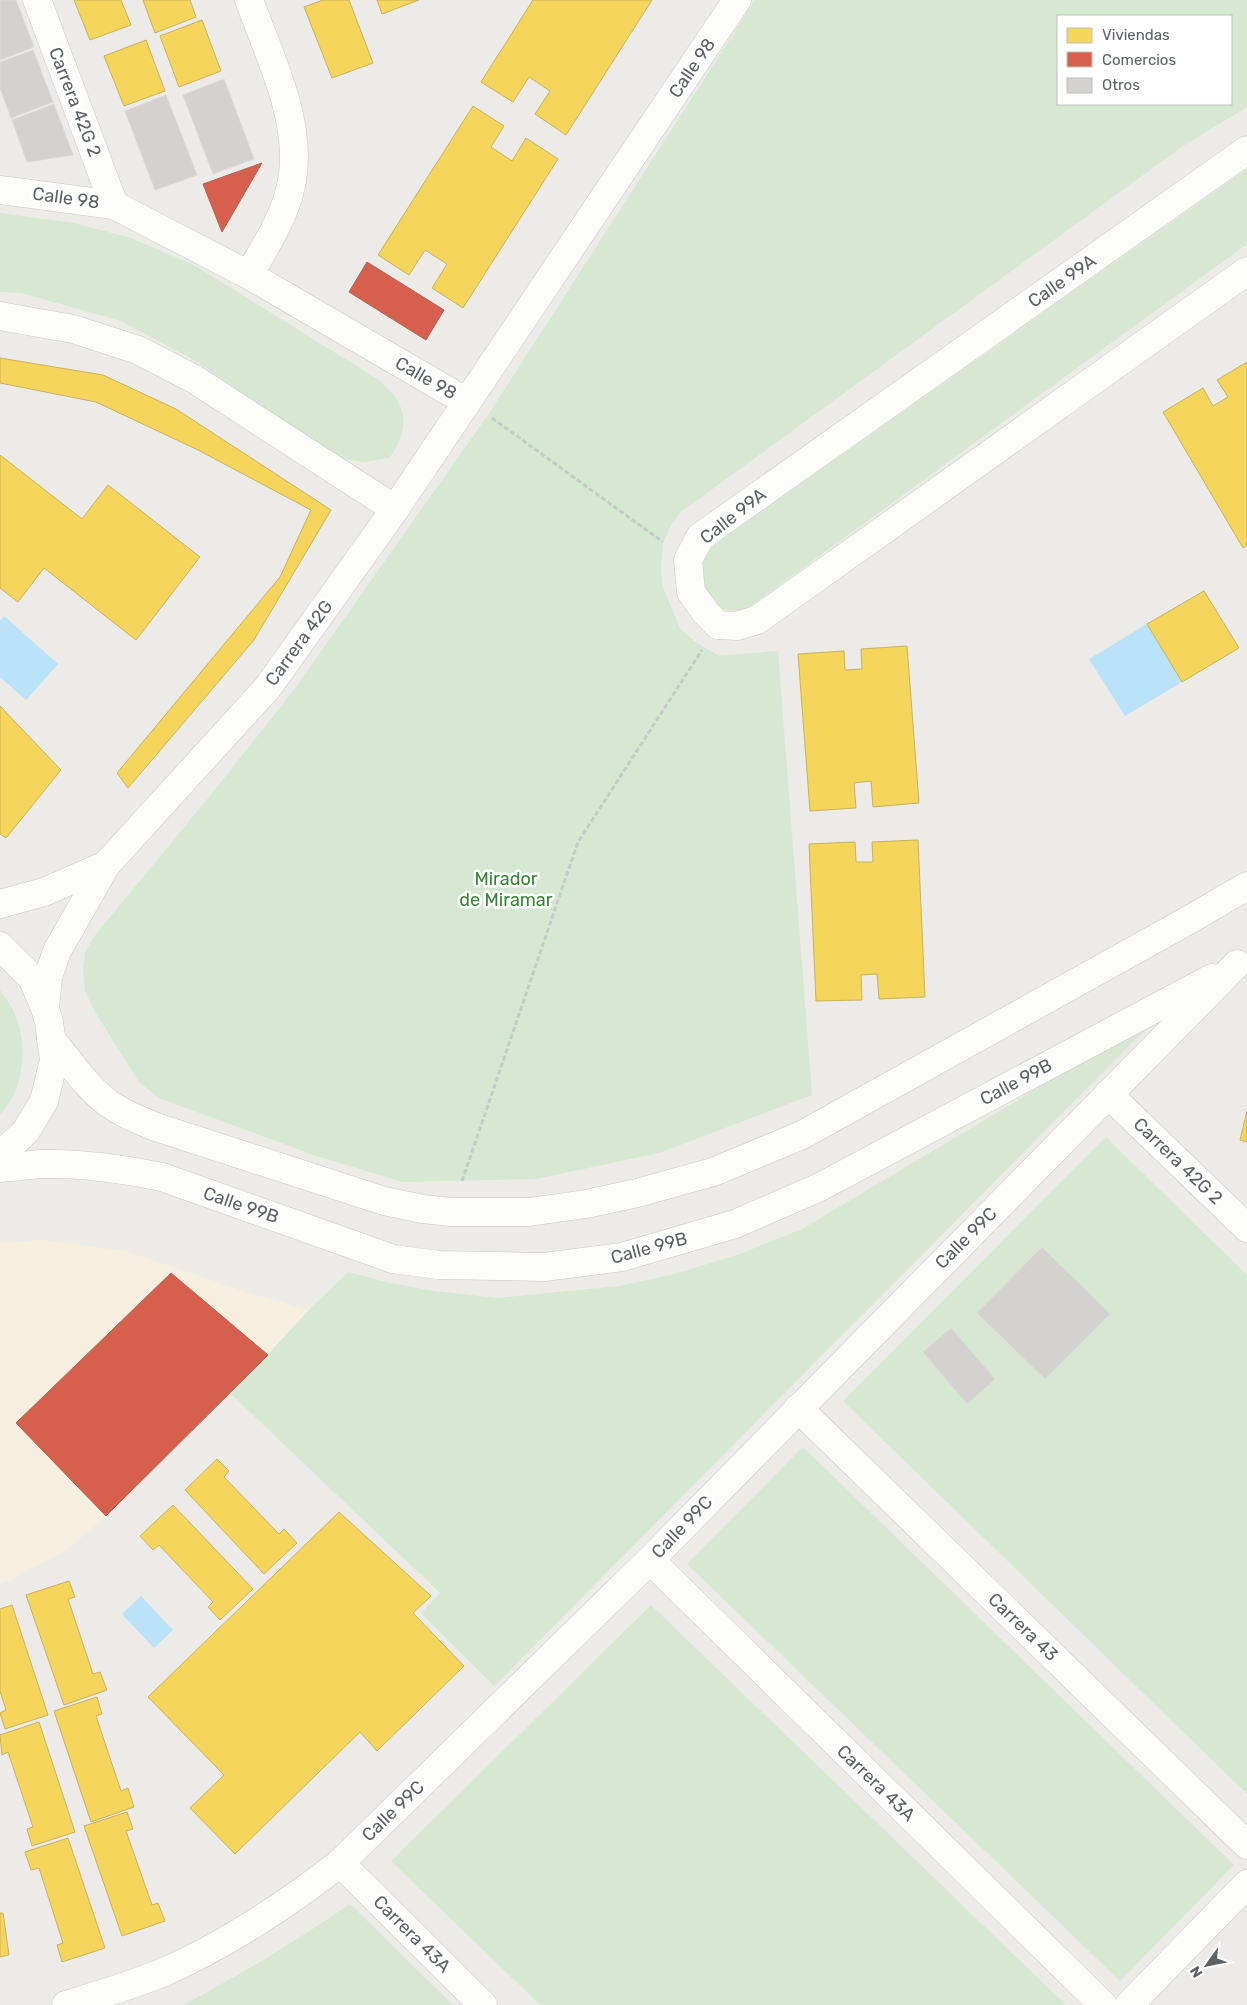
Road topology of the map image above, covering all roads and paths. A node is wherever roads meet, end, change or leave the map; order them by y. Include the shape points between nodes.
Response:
1 (37, 0) edge
2 (249, 0) edge
3 (737, 0) edge
4 (1247, 150) edge
5 (0, 190) edge
6 (114, 205) junction
7 (1247, 271) edge
8 (249, 275) junction
9 (0, 316) edge
10 (467, 402) junction
11 (395, 509) junction
12 (688, 560) junction
13 (718, 625) junction
14 (106, 865) junction
15 (1247, 886) edge
16 (0, 904) edge
17 (0, 946) edge
18 (1242, 961) edge
19 (45, 1008) junction
20 (51, 1039) junction
21 (1108, 1094) junction
22 (0, 1156) edge
23 (0, 1168) edge
24 (451, 1212) junction
25 (1247, 1228) edge
26 (798, 1408) junction
27 (650, 1560) junction
28 (1247, 1845) edge
29 (340, 1863) junction
30 (1247, 1884) edge
31 (66, 2005) edge
32 (484, 2005) edge
33 (1103, 2005) edge
34 (1129, 2005) edge

1 - 6 street, Carrera 42G 2
2 - 8 street via 285,96 296,155 290,190 278,222
3 - 10 street, Calle 98
4 - 12 street, Calle 99A via 700,537
5 - 6 street, Calle 98
6 - 8 street, Calle 98
7 - 13 street via 757,620 737,626
8 - 10 street, Calle 98
9 - 11 street via 73,329 138,350 194,379
10 - 11 street, Carrera 42G
10 - 12 path
11 - 14 street, Carrera 42G via 268,687
12 - 13 street, Calle 99A via 690,592
13 - 24 path via 578,842
14 - 16 street, Carrera 42G via 44,892
14 - 19 street, Carrera 42G via 57,951 48,977
15 - 24 street via 802,1135 722,1168 637,1194 586,1204 529,1212
17 - 19 street via 32,978
18 - 21 street, Calle 99C
18 - 23 street, Calle 99B via 820,1187 734,1224 622,1257 544,1267 438,1265 393,1259 162,1177 87,1166 44,1164
19 - 20 street
20 - 22 street via 54,1060 44,1101 26,1131
20 - 24 street via 91,1087 129,1116 384,1202
21 - 25 street, Carrera 42G 2
21 - 26 street, Calle 99C
26 - 27 street, Calle 99C
26 - 28 street, Carrera 43
27 - 29 street, Calle 99C
27 - 33 street, Carrera 43A
29 - 31 street, Calle 99C via 283,1904 211,1948 164,1972
29 - 32 street, Carrera 43A
30 - 34 street

